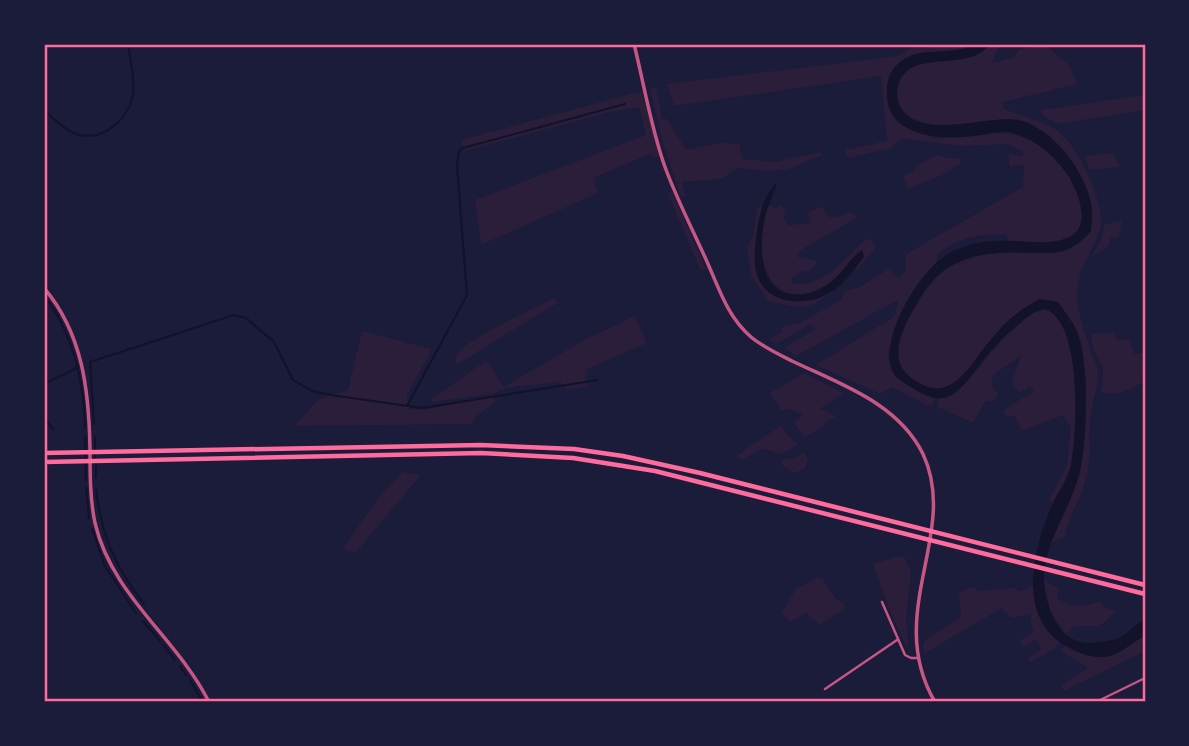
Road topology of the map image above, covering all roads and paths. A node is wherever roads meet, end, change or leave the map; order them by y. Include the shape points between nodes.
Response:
1 (634, 44) edge
2 (44, 288) edge
3 (44, 453) edge
4 (44, 462) edge
5 (1145, 585) edge
6 (1145, 594) edge
7 (882, 602) dead end
8 (897, 640) junction
9 (918, 657) junction
10 (1145, 678) edge
11 (825, 689) dead end
12 (209, 702) edge
13 (935, 702) edge
14 (1096, 702) edge

1 - 9 street via 665,167 734,318 770,350 883,407 908,431 922,453 932,482 933,506 916,609
2 - 12 street via 65,318 83,365 92,500 107,557 128,593
3 - 5 main road via 481,445 574,449 700,472
4 - 6 main road via 481,453 556,456 655,471
7 - 8 street
8 - 9 street via 905,655
8 - 11 street
9 - 13 street
10 - 14 street

